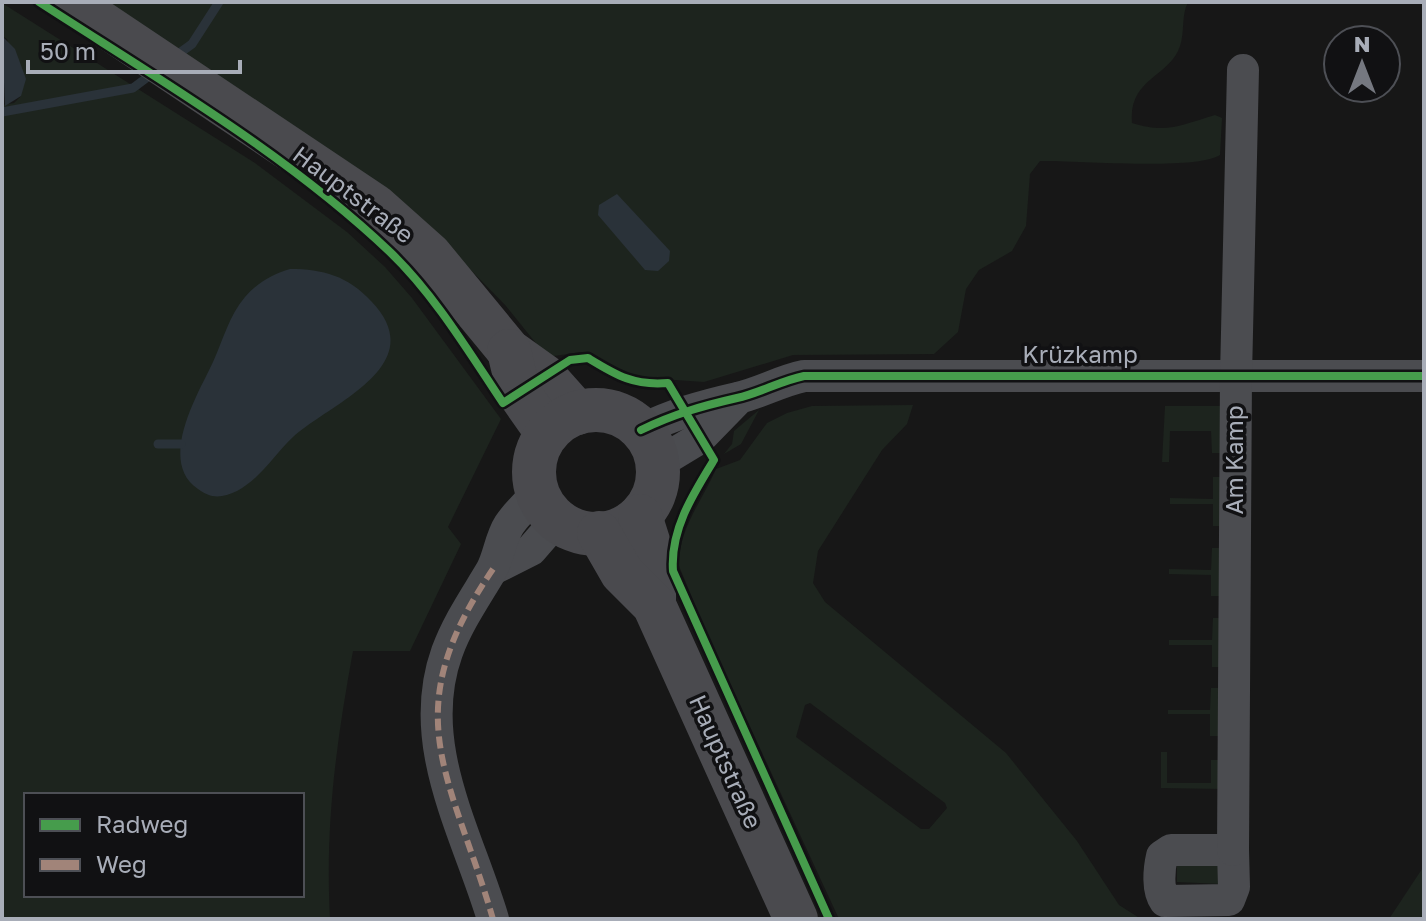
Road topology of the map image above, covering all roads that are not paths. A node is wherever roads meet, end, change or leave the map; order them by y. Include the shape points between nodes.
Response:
1 (70, 2) edge
2 (1243, 70) dead end
3 (1236, 376) junction
4 (1424, 376) edge
5 (562, 423) junction
6 (649, 447) junction
7 (547, 507) junction
8 (640, 516) junction
9 (599, 533) junction
10 (654, 605) junction
11 (1233, 850) dead end
12 (493, 919) edge
13 (796, 919) edge

1 - 5 main road, Hauptstraße via 375,206 430,255 509,351 544,376
2 - 3 street, Am Kamp
3 - 4 street, Krüzkamp
3 - 6 street, Krüzkamp via 804,376 739,398 700,438
3 - 11 street, Am Kamp
5 - 6 main road via 611,412
5 - 7 main road via 534,465
6 - 8 main road via 654,493
7 - 9 main road via 580,532
7 - 12 street via 509,524 493,569 464,613 446,655 436,725 446,785
8 - 9 main road via 620,529
8 - 10 main road, Hauptstraße via 654,560
9 - 10 main road, Hauptstraße via 622,573
10 - 13 main road, Hauptstraße

